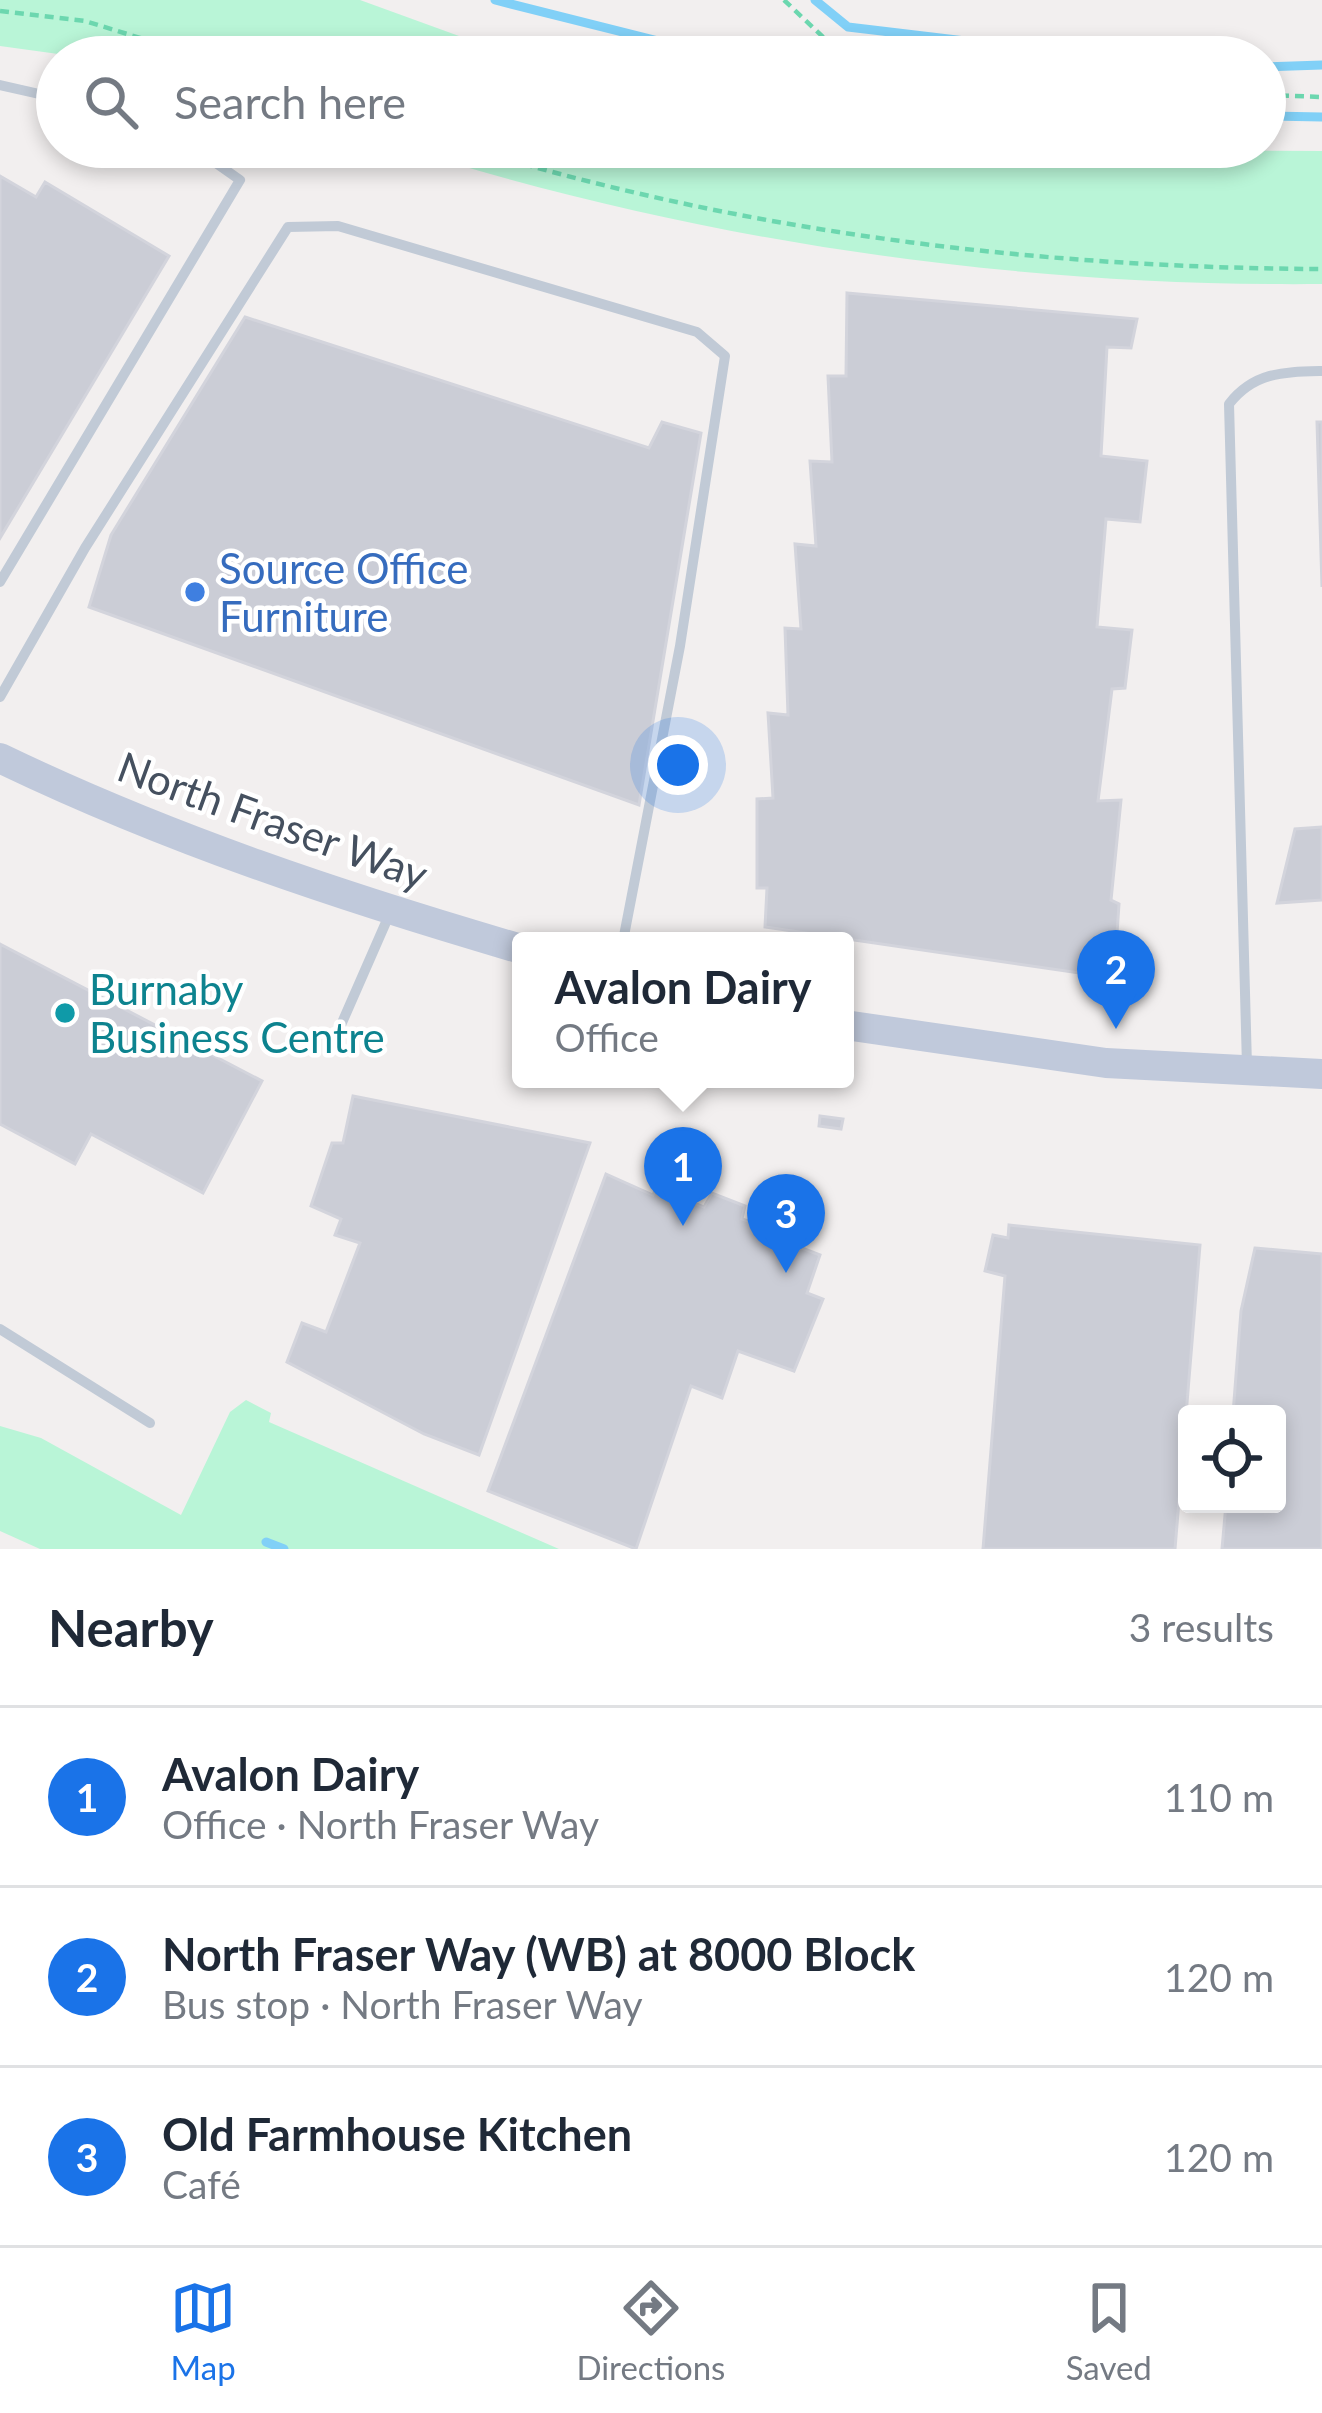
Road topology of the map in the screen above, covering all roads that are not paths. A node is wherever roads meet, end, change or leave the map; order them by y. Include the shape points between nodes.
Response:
1 (0, 86) edge
2 (36, 94) edge
3 (223, 168) edge
4 (1322, 370) edge
5 (0, 583) edge
6 (0, 697) edge
7 (0, 758) edge
8 (391, 910) junction
9 (625, 932) edge
10 (512, 946) edge
11 (854, 1026) edge
12 (334, 1041) dead end
13 (1247, 1070) junction
14 (1322, 1074) edge
15 (0, 1329) edge
16 (150, 1424) dead end

1 - 2 lane
3 - 5 lane via 240,180
4 - 13 lane via 1261,377 1229,404
6 - 9 lane via 288,226 338,226 697,332 725,356
7 - 8 street, North Fraser Way via 154,828
8 - 10 street, North Fraser Way
8 - 12 lane
11 - 13 street via 1106,1063
13 - 14 street
15 - 16 lane

